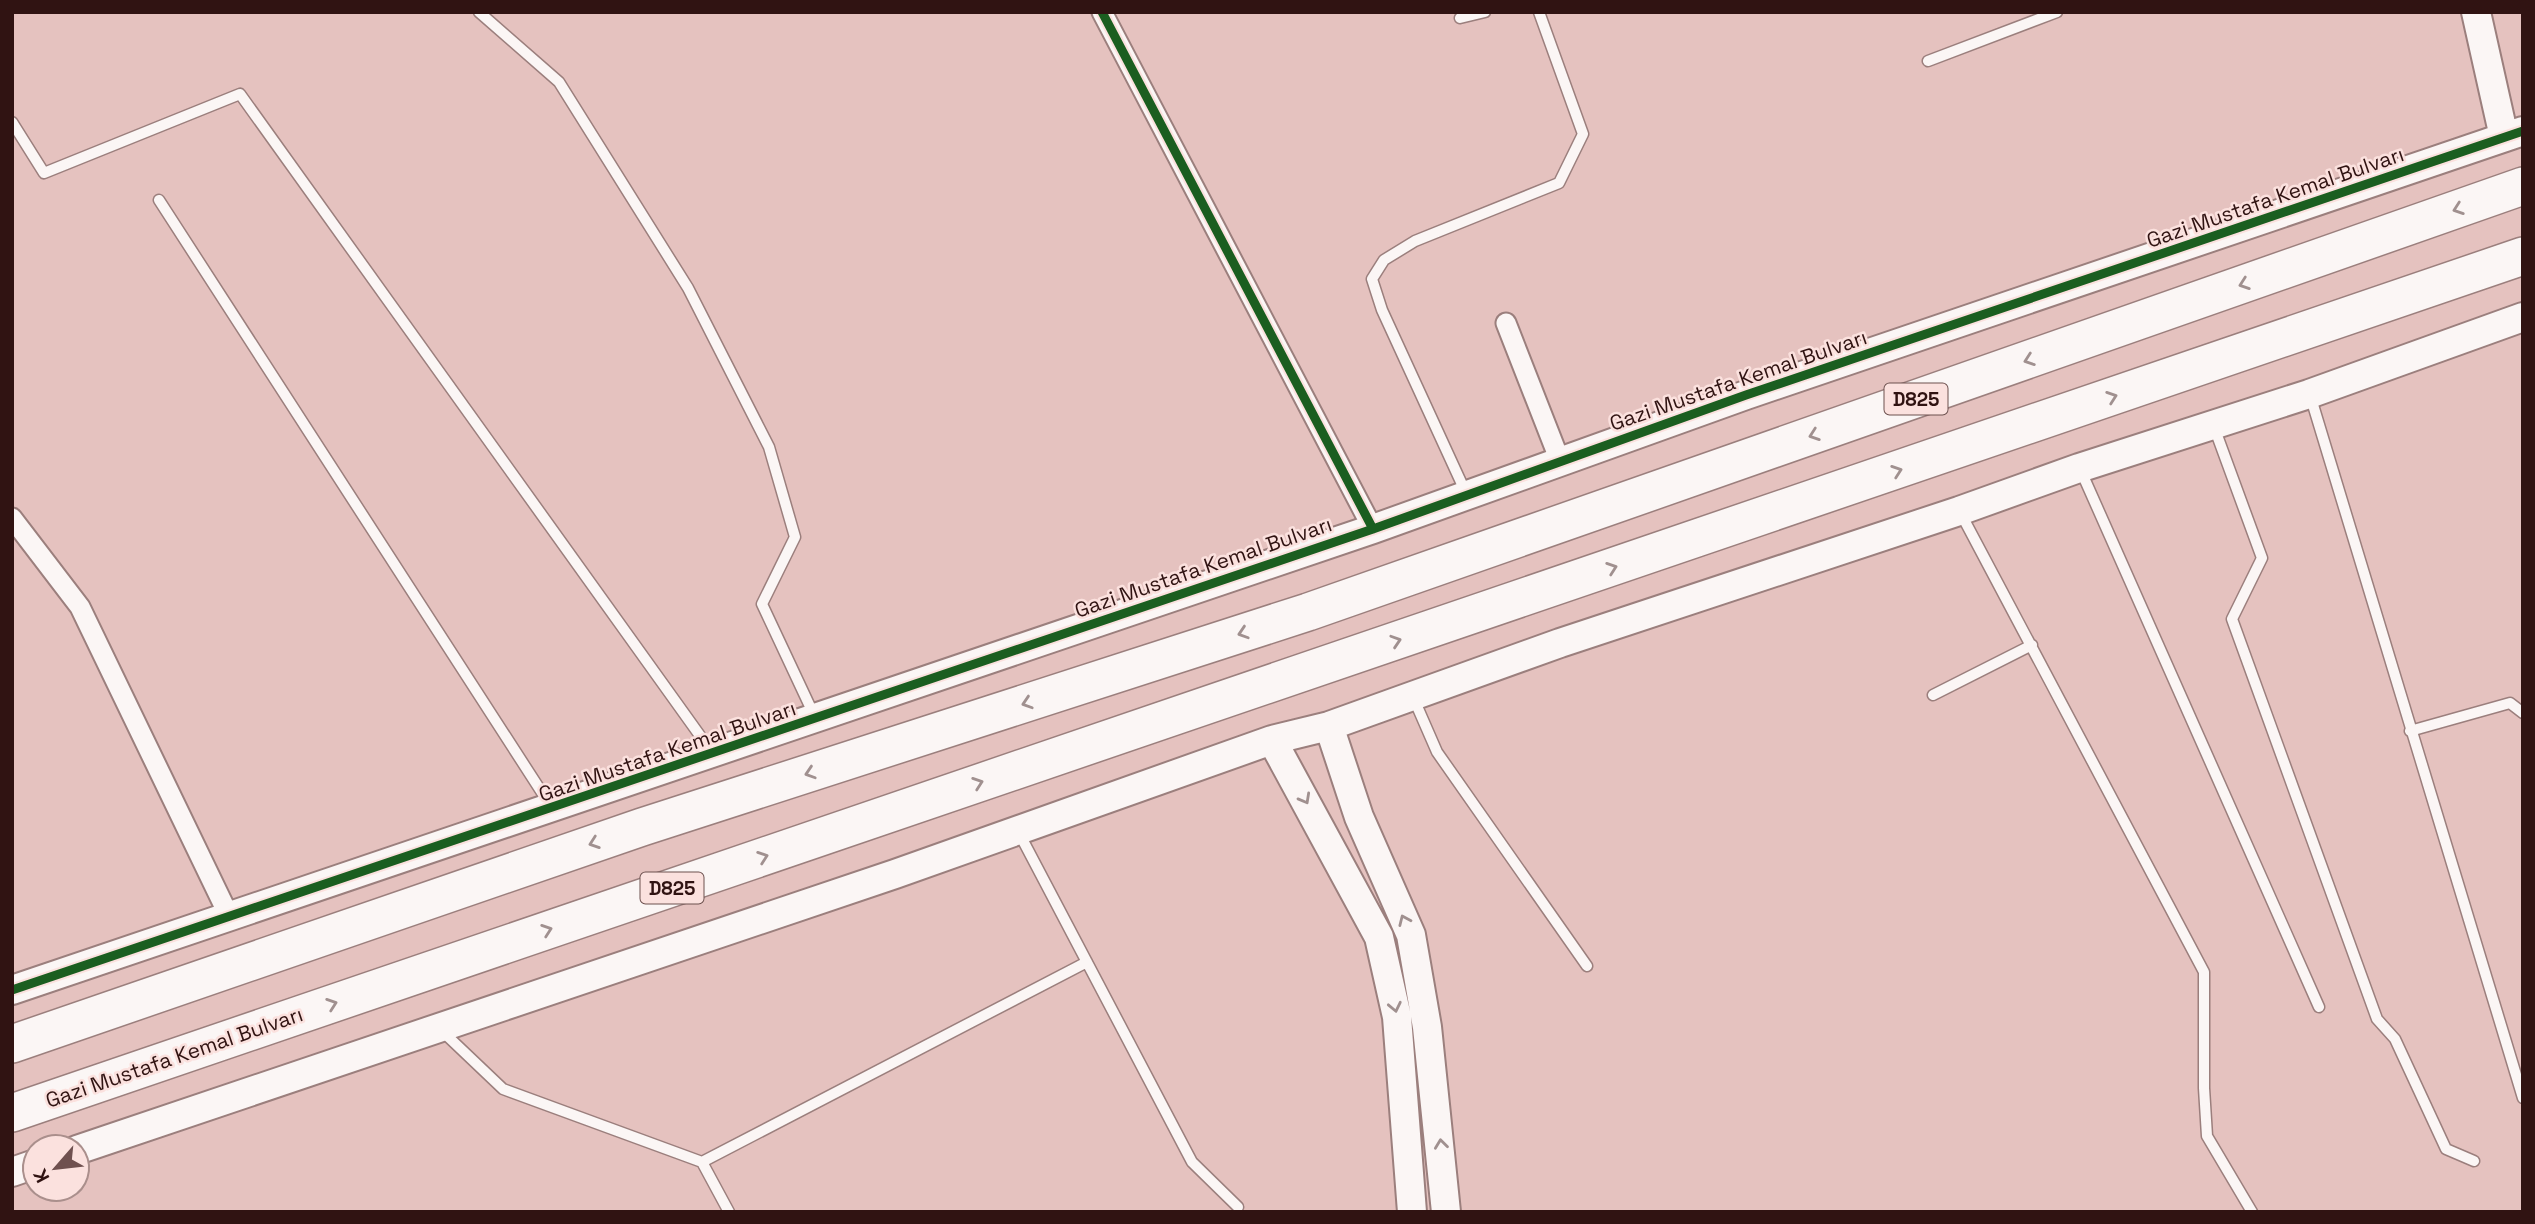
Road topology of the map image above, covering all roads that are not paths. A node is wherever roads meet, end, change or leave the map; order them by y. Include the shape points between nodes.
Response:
1 (479, 12) edge
2 (1102, 12) edge
3 (1485, 12) edge
4 (1539, 12) edge
5 (2057, 12) edge
6 (2476, 12) edge
7 (1460, 18) dead end
8 (1928, 61) dead end
9 (12, 122) edge
10 (2513, 134) edge
11 (2523, 186) edge
12 (159, 200) dead end
13 (2523, 256) edge
14 (2523, 317) edge
15 (1506, 323) dead end
16 (2309, 394) junction
17 (2214, 426) junction
18 (1560, 461) junction
19 (2079, 468) junction
20 (1466, 494) junction
21 (1959, 511) junction
22 (12, 518) edge
23 (1373, 529) junction
24 (2032, 645) junction
25 (1412, 694) junction
26 (1933, 695) dead end
27 (2523, 713) edge
28 (816, 719) junction
29 (1329, 726) junction
30 (2410, 732) junction
31 (1272, 740) junction
32 (713, 754) junction
33 (553, 809) junction
34 (1018, 831) junction
35 (229, 916) junction
36 (1087, 962) junction
37 (1587, 966) dead end
38 (12, 990) edge
39 (2319, 1007) dead end
40 (439, 1028) junction
41 (12, 1044) edge
42 (2523, 1098) edge
43 (12, 1113) edge
44 (91, 1145) edge
45 (2474, 1161) dead end
46 (702, 1162) junction
47 (1238, 1207) dead end
48 (729, 1212) edge
49 (1412, 1212) edge
50 (1446, 1212) edge
51 (2252, 1212) edge

1 - 28 lane via 559,82 688,288 769,447 795,537 762,604
2 - 23 street
3 - 7 lane
4 - 20 lane via 1583,134 1559,183 1415,241 1384,260 1372,279
5 - 8 lane
6 - 10 street
9 - 32 lane via 44,173 240,94
10 - 18 street, Gazi Mustafa Kemal Bulvarı
11 -> 41 highway, D825 via 1308,612 642,827
12 - 33 lane
43 -> 13 highway, Gazi Mustafa Kemal Bulvarı / D825
14 - 16 street
15 - 18 street
16 - 17 street
16 - 30 lane
17 - 19 street
17 - 45 lane via 2262,558 2232,619 2377,1018 2395,1039 2446,1149
18 - 20 street, Gazi Mustafa Kemal Bulvarı
19 - 21 street
19 - 39 lane
20 - 23 street, Gazi Mustafa Kemal Bulvarı
21 - 24 lane
21 - 25 street
22 - 35 street via 80,607
23 - 28 street, Gazi Mustafa Kemal Bulvarı
24 - 26 lane
24 - 51 lane via 2204,972 2207,1136
25 - 29 street
25 - 37 lane via 1437,752
27 - 30 lane via 2510,703
28 - 32 street, Gazi Mustafa Kemal Bulvarı
29 - 31 street
50 -> 29 street via 1427,1027 1411,935 1359,817
30 - 42 lane
31 - 34 street
31 -> 49 street via 1379,937 1397,1017
32 - 33 street, Gazi Mustafa Kemal Bulvarı
33 - 35 street, Gazi Mustafa Kemal Bulvarı
34 - 36 lane
34 - 40 street
35 - 38 street, Gazi Mustafa Kemal Bulvarı
36 - 46 lane
36 - 47 lane via 1192,1162
40 - 44 street
40 - 46 lane via 503,1089
46 - 48 lane

